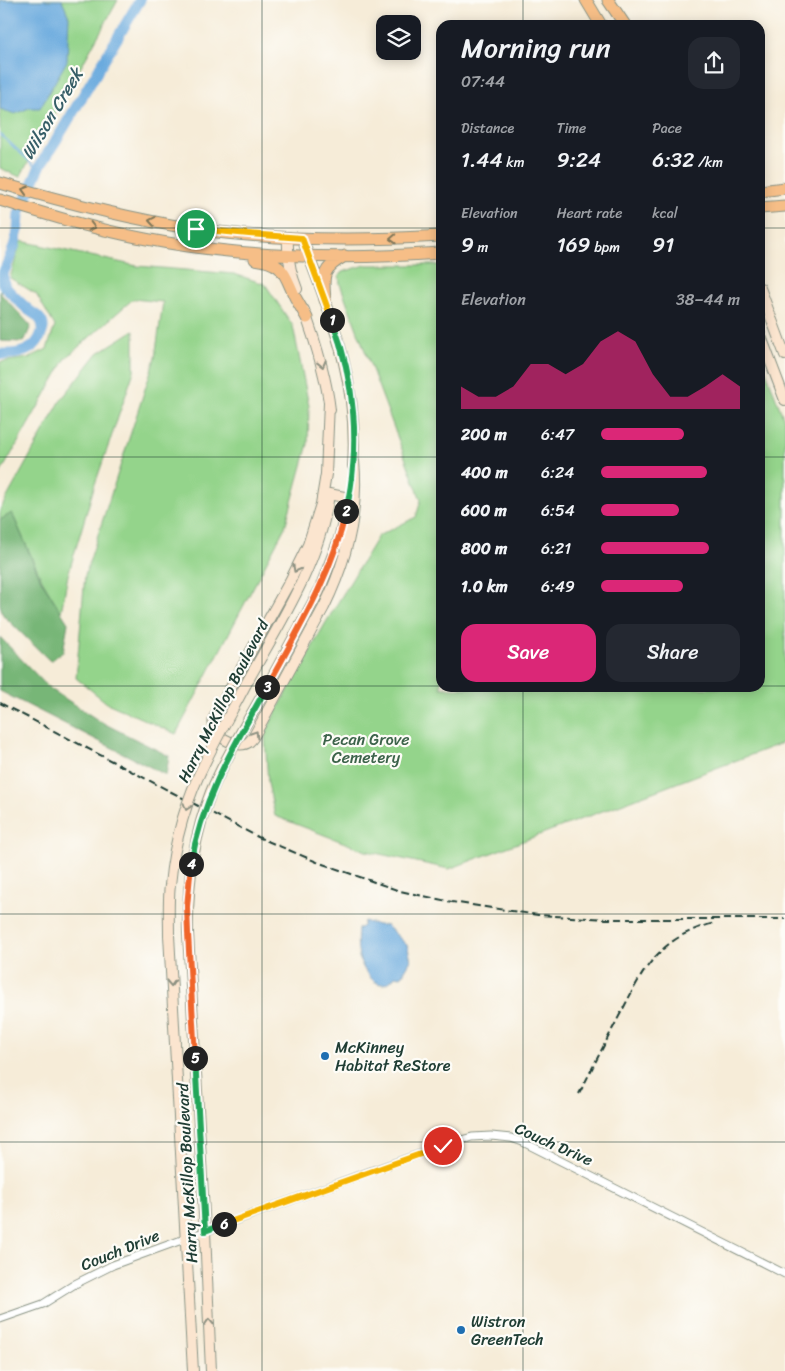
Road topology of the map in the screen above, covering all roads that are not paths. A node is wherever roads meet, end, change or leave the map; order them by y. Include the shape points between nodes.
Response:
1 (586, 0) edge
2 (608, 0) edge
3 (598, 20) edge
4 (621, 20) edge
5 (0, 183) edge
6 (785, 188) edge
7 (765, 190) edge
8 (0, 200) edge
9 (785, 206) edge
10 (765, 208) edge
11 (436, 236) edge
12 (288, 237) junction
13 (302, 238) junction
14 (183, 245) junction
15 (436, 253) edge
16 (287, 255) junction
17 (309, 256) junction
18 (345, 256) junction
19 (325, 300) junction
20 (765, 301) edge
21 (307, 318) junction
22 (765, 347) edge
23 (785, 355) edge
24 (785, 400) edge
25 (329, 403) junction
26 (354, 462) junction
27 (329, 494) junction
28 (349, 498) junction
29 (205, 1231) junction
30 (186, 1239) junction
31 (785, 1274) edge
32 (0, 1319) edge
33 (193, 1371) edge
34 (212, 1371) edge

1 - 3 main road
2 - 4 main road
12 -> 5 main road via 196,229 115,214
6 - 7 main road
8 -> 14 main road via 111,232
9 - 10 main road
11 -> 13 main road
12 - 13 main road
12 - 16 main road, Harry McKillop Boulevard
13 - 17 main road, Harry McKillop Boulevard
14 - 16 main road
14 - 21 main road via 204,253 266,260 275,264 288,278
15 - 18 main road
16 - 17 main road
16 - 21 main road, Harry McKillop Boulevard
17 - 18 main road
17 - 19 main road, Harry McKillop Boulevard
18 - 19 main road via 331,265 324,275
19 - 26 main road, Harry McKillop Boulevard via 349,379 354,420
20 - 23 main road
21 -> 25 main road, Harry McKillop Boulevard via 322,365
22 - 24 main road
25 -> 26 main road via 326,474 321,504 308,545 214,718 219,736 235,744 245,744 254,736 329,595 344,555 352,516 356,483
25 - 27 main road, Harry McKillop Boulevard via 332,452
26 - 28 main road, Harry McKillop Boulevard
27 - 28 main road
27 -> 30 main road, Harry McKillop Boulevard, bridge via 320,535 305,576 203,765 180,828 173,862 169,886 169,934
28 - 29 main road, Harry McKillop Boulevard, bridge via 339,539 319,591 212,790 199,827 190,872 188,933
29 - 30 street, Couch Drive
29 - 31 street, Couch Drive via 443,1146 472,1137 497,1136 536,1148
34 -> 29 main road, Harry McKillop Boulevard
30 - 32 street, Couch Drive via 103,1269 43,1304
30 - 33 main road, Harry McKillop Boulevard

